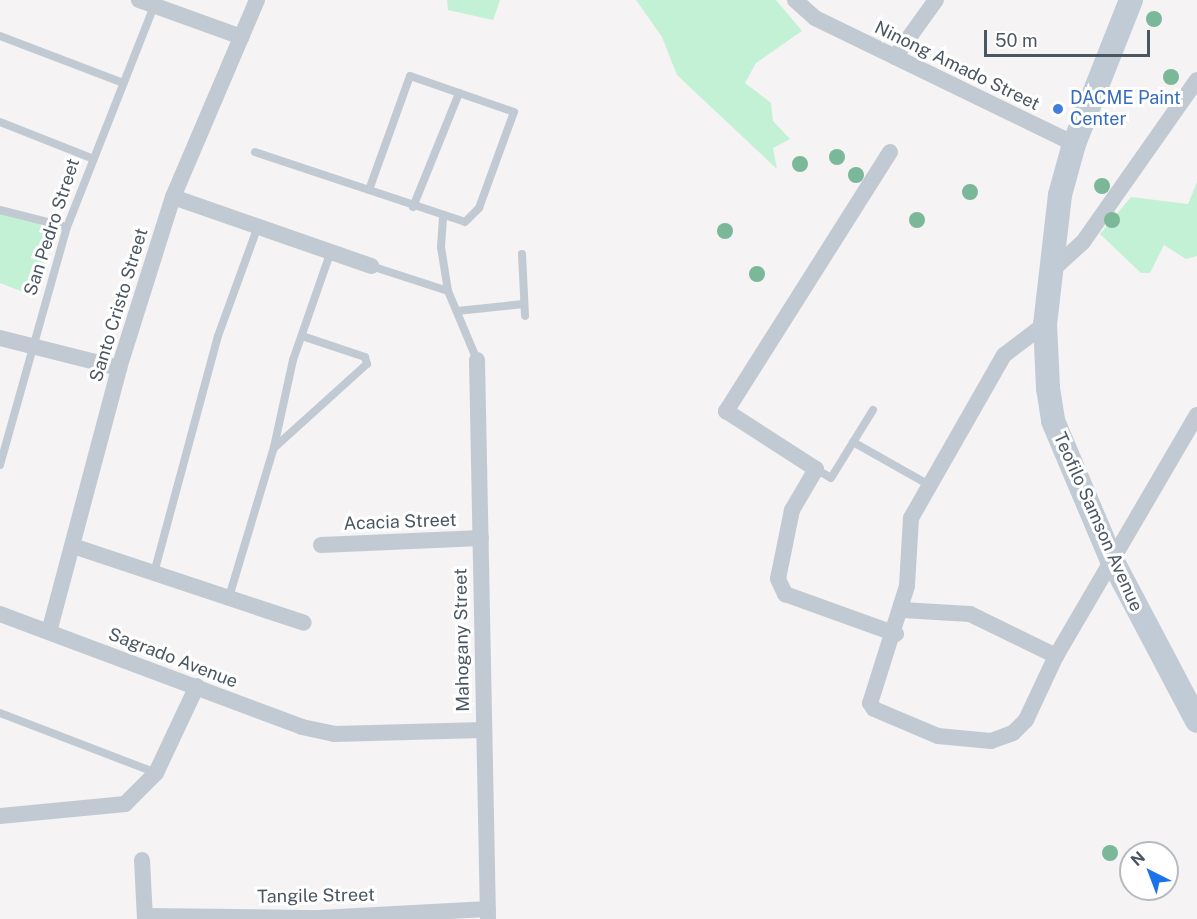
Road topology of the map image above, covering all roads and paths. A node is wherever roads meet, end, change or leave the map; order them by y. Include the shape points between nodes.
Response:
1 (257, 0) edge
2 (795, 0) edge
3 (936, 0) edge
4 (1131, 0) edge
5 (147, 3) edge
6 (0, 36) edge
7 (241, 37) junction
8 (895, 57) junction
9 (1197, 80) edge
10 (123, 83) junction
11 (459, 93) junction
12 (0, 122) edge
13 (1074, 144) junction
14 (255, 152) dead end
15 (890, 152) dead end
16 (91, 158) junction
17 (369, 190) junction
18 (173, 197) junction
19 (414, 207) junction
20 (0, 210) edge
21 (443, 218) junction
22 (258, 226) junction
23 (67, 227) junction
24 (331, 251) junction
25 (522, 254) dead end
26 (371, 266) joint
27 (1049, 273) junction
28 (448, 291) junction
29 (524, 304) junction
30 (457, 311) junction
31 (525, 316) dead end
32 (1045, 324) junction
33 (302, 336) junction
34 (0, 338) edge
35 (32, 346) junction
36 (477, 360) joint
37 (119, 368) junction
38 (873, 410) dead end
39 (1197, 415) edge
40 (853, 442) junction
41 (274, 447) junction
42 (0, 465) edge
43 (816, 469) junction
44 (929, 485) junction
45 (481, 538) junction
46 (321, 545) dead end
47 (73, 546) junction
48 (1111, 558) junction
49 (154, 573) junction
50 (229, 597) junction
51 (902, 610) junction
52 (0, 614) edge
53 (304, 623) dead end
54 (50, 632) junction
55 (896, 634) junction
56 (1056, 656) junction
57 (197, 686) junction
58 (0, 713) edge
59 (1196, 716) edge
60 (483, 730) junction
61 (156, 773) junction
62 (0, 816) edge
63 (142, 860) dead end
64 (488, 914) edge
65 (145, 918) edge
66 (320, 918) edge

1 - 7 street, Santo Cristo Street
2 - 8 street, Ninong Amado Street via 815,18
3 - 8 street
4 - 13 main road, Teofilo Samson Avenue
5 - 7 street
5 - 10 lane, San Pedro Street
6 - 10 lane
7 - 18 street, Santo Cristo Street
8 - 13 street, Ninong Amado Street
9 - 27 street via 1083,242
10 - 16 lane, San Pedro Street
11 - 17 lane via 410,76
11 - 19 lane
11 - 21 lane via 514,112 479,208 465,222
12 - 16 lane
13 - 27 main road, Teofilo Samson Avenue
14 - 17 lane
15 - 43 street via 726,411
16 - 23 lane, San Pedro Street
17 - 19 lane
18 - 22 street
18 - 37 street, Santo Cristo Street
19 - 21 lane
20 - 23 lane
21 - 28 lane via 441,247
22 - 24 street
22 - 49 lane via 218,336
23 - 35 lane, San Pedro Street
24 - 26 street
24 - 33 lane
25 - 29 lane
26 - 28 lane
27 - 32 main road, Teofilo Samson Avenue
28 - 30 lane
29 - 30 lane
29 - 31 lane
30 - 36 lane
32 - 44 street via 1004,354
32 - 48 main road, Teofilo Samson Avenue via 1053,421
33 - 41 lane
33 - 41 lane via 367,361
34 - 35 street
35 - 37 street
35 - 42 lane, San Pedro Street
36 - 45 street, Mahogany Street
37 - 47 street, Santo Cristo Street
38 - 40 lane
39 - 48 street
40 - 43 lane via 831,478
40 - 44 lane
41 - 50 lane
43 - 55 street via 792,510 778,579 784,594
44 - 51 street via 911,518
45 - 46 street, Acacia Street
45 - 60 street, Mahogany Street
47 - 49 street
47 - 54 street, Santo Cristo Street
48 - 56 street
48 - 59 main road, Teofilo Samson Avenue
49 - 50 street
50 - 53 street
51 - 55 street
51 - 56 street via 970,614
52 - 54 street, Sagrado Avenue
54 - 57 street, Sagrado Avenue
55 - 56 street via 870,705 938,736 974,741 1013,733 1026,720
57 - 60 street, Sagrado Avenue via 334,734
57 - 61 street
58 - 61 lane
60 - 64 street, Mahogany Street
61 - 62 street via 125,804
63 - 65 street
64 - 66 street, Tangile Street
65 - 66 street, Tangile Street

